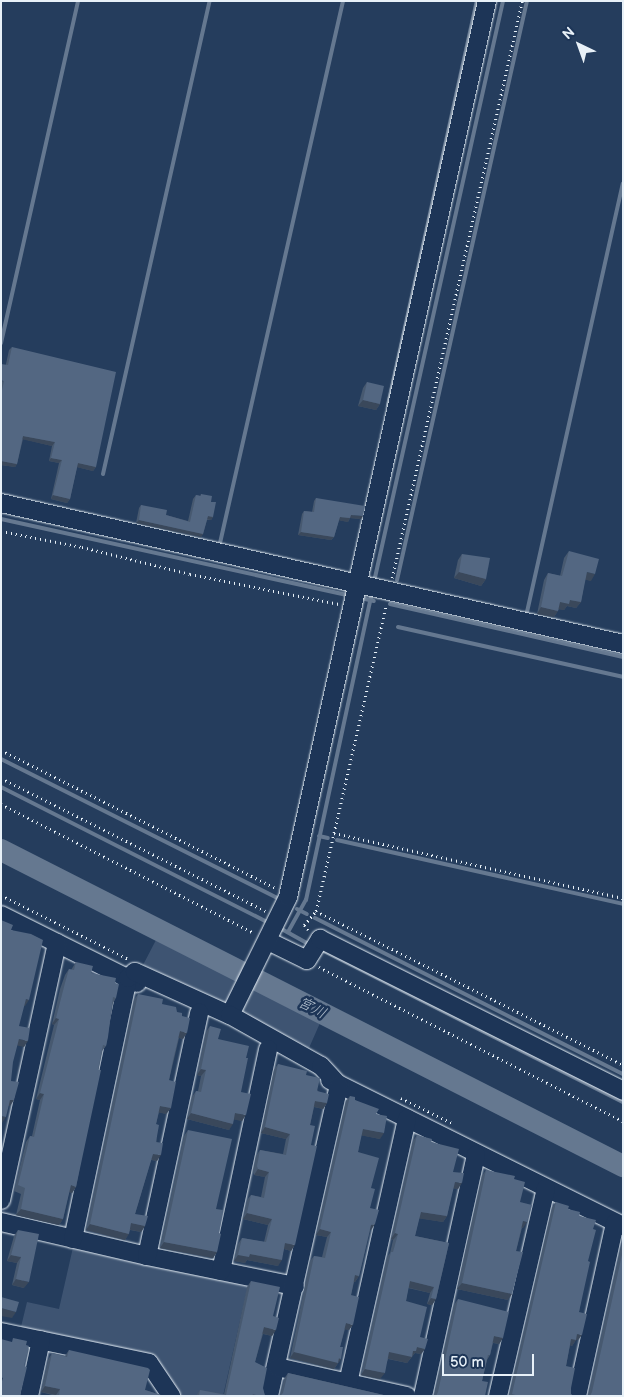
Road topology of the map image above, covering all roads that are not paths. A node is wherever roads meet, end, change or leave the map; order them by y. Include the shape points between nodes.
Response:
1 (487, 1) edge
2 (1, 502) edge
3 (373, 586) junction
4 (623, 644) edge
5 (1, 915) edge
6 (273, 931) junction
7 (57, 943) junction
8 (128, 978) junction
9 (231, 1012) junction
10 (199, 1013) junction
11 (268, 1048) junction
12 (339, 1084) junction
13 (623, 1091) edge
14 (407, 1120) junction
15 (476, 1155) junction
16 (546, 1188) junction
17 (1, 1198) edge
18 (1, 1222) edge
19 (619, 1225) edge
20 (73, 1239) junction
21 (146, 1256) junction
22 (221, 1271) junction
23 (295, 1286) junction
24 (1, 1332) edge
25 (41, 1340) junction
26 (276, 1367) junction
27 (348, 1383) junction
28 (29, 1396) edge
29 (171, 1396) edge
30 (269, 1396) edge
31 (407, 1396) edge
32 (423, 1396) edge
33 (498, 1396) edge
34 (577, 1396) edge

1 - 3 street
2 - 3 street
3 - 4 street
3 - 6 street via 351,606 288,897
5 - 7 street
6 - 9 street
6 - 13 street
7 - 8 street
7 - 17 street
8 - 9 street via 135,972
8 - 10 street
8 - 20 street
9 - 12 street via 321,1066
10 - 11 street
10 - 21 street
11 - 12 street
11 - 22 street
12 - 14 street
12 - 23 street
14 - 15 street
14 - 27 street
15 - 16 street
15 - 32 street
16 - 19 street
16 - 33 street
18 - 20 street
19 - 34 street
20 - 21 street
21 - 22 street
22 - 23 street
23 - 26 street
24 - 25 street
25 - 28 street
25 - 29 street via 149,1363
26 - 27 street
26 - 30 street
27 - 31 street

